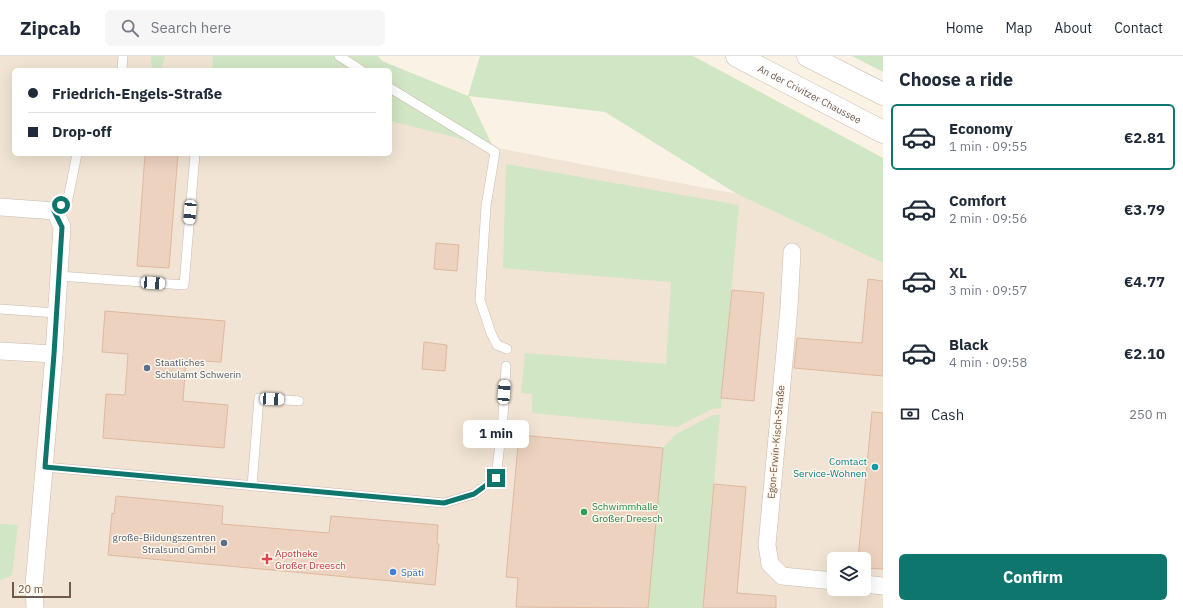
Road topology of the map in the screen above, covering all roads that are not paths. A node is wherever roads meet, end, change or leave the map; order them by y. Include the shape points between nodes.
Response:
1 (123, 56) edge
2 (339, 56) edge
3 (737, 56) edge
4 (808, 56) edge
5 (122, 68) edge
6 (358, 68) edge
7 (392, 89) edge
8 (883, 94) edge
9 (883, 132) edge
10 (77, 156) edge
11 (195, 156) edge
12 (0, 207) edge
13 (54, 211) junction
14 (792, 252) dead end
15 (59, 276) junction
16 (0, 309) edge
17 (57, 312) junction
18 (507, 349) dead end
19 (0, 351) edge
20 (54, 354) junction
21 (506, 366) dead end
22 (299, 401) dead end
23 (45, 467) junction
24 (252, 486) junction
25 (827, 580) edge
26 (871, 585) edge
27 (883, 586) edge
28 (35, 608) edge

1 - 5 lane
2 - 6 lane
3 - 9 street, An der Crivitzer Chaussee
4 - 8 street
7 - 18 lane via 494,152 486,206 480,300 491,333 498,345
10 - 13 lane via 68,199
11 - 15 lane via 184,285
12 - 13 street
13 - 15 street via 62,227
14 - 25 street, Egon-Erwin-Kisch-Straße via 767,545 770,564 782,576
15 - 17 street
16 - 17 lane
17 - 20 street
19 - 20 street
20 - 23 street
21 - 24 lane via 496,478 474,494 444,503
22 - 24 lane via 259,398
23 - 24 lane
23 - 28 street via 34,585
26 - 27 street

